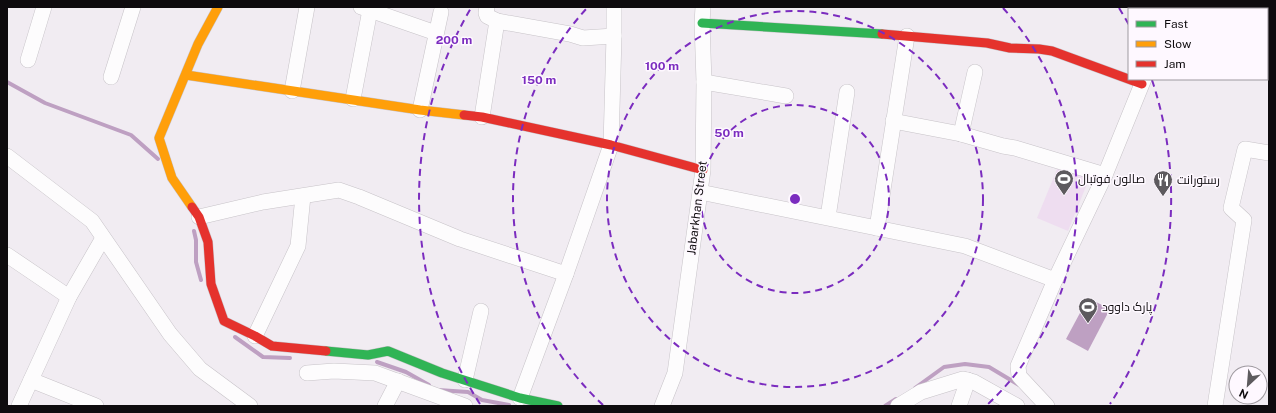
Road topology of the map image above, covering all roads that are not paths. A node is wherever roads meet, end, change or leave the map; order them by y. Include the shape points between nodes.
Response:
1 (44, 7) edge
2 (133, 7) edge
3 (218, 7) edge
4 (307, 7) edge
5 (487, 7) edge
6 (614, 7) edge
7 (703, 7) edge
8 (365, 9) edge
9 (441, 12) dead end
10 (497, 21) junction
11 (702, 23) junction
12 (436, 33) junction
13 (614, 36) junction
14 (907, 36) junction
15 (28, 60) dead end
16 (975, 72) dead end
17 (186, 75) junction
18 (111, 77) dead end
19 (1128, 77) edge
20 (704, 82) junction
21 (1143, 82) edge
22 (292, 91) junction
23 (846, 92) dead end
24 (786, 96) dead end
25 (353, 99) junction
26 (420, 110) junction
27 (482, 117) junction
28 (894, 121) junction
29 (961, 134) junction
30 (611, 145) junction
31 (1269, 153) edge
32 (7, 156) edge
33 (703, 170) junction
34 (1105, 175) junction
35 (700, 192) junction
36 (303, 196) junction
37 (199, 217) junction
38 (828, 217) junction
39 (877, 228) junction
40 (103, 238) junction
41 (7, 256) edge
42 (566, 274) junction
43 (1055, 280) junction
44 (69, 297) junction
45 (481, 311) dead end
46 (255, 336) junction
47 (307, 373) dead end
48 (31, 380) junction
49 (465, 380) junction
50 (968, 380) junction
51 (398, 381) junction
52 (520, 398) junction
53 (1033, 400) edge
54 (19, 406) edge
55 (96, 406) edge
56 (250, 406) edge
57 (385, 406) edge
58 (465, 406) edge
59 (558, 406) edge
60 (662, 406) edge
61 (898, 406) edge
62 (959, 406) edge
63 (1017, 406) edge
64 (1047, 406) edge
65 (1215, 406) edge

1 - 15 street
2 - 18 street
3 - 17 street via 198,44
4 - 22 street
5 - 10 street via 487,16
6 - 13 street
7 - 11 street, Jabarkhan Street
8 - 12 street
8 - 25 street
9 - 12 street
10 - 13 street via 582,38
10 - 27 street
11 - 14 street
11 - 20 street, Jabarkhan Street
12 - 26 street
13 - 30 street
14 - 19 street via 1052,51
14 - 28 street
16 - 29 street
17 - 22 street
17 - 37 street via 159,138 172,178
20 - 24 street
20 - 33 street, Jabarkhan Street
21 - 34 street
22 - 25 street
23 - 38 street
25 - 26 street
26 - 27 street
27 - 30 street
28 - 29 street
28 - 39 street
29 - 34 street
30 - 33 street
30 - 42 street
31 - 65 street via 1245,149 1231,208 1244,220
32 - 40 street via 92,221
33 - 35 street, Jabarkhan Street
34 - 43 street
35 - 38 street
35 - 60 street, Jabarkhan Street via 675,373
36 - 37 street via 263,202
36 - 42 street via 339,190 460,239
36 - 46 street via 298,246
37 - 46 street via 208,242 211,284 224,321
38 - 39 street
39 - 43 street via 965,246
40 - 44 street
40 - 56 street via 170,334 200,369
41 - 44 street
42 - 52 street
43 - 53 street via 1018,366 1019,376
44 - 48 street
45 - 49 street
46 - 49 street via 272,346 368,355 388,352
47 - 51 street via 375,373
48 - 54 street
48 - 55 street
49 - 52 street
50 - 61 street via 962,379 921,392
50 - 62 street
50 - 63 street
51 - 57 street
51 - 58 street
52 - 59 street
53 - 64 street

